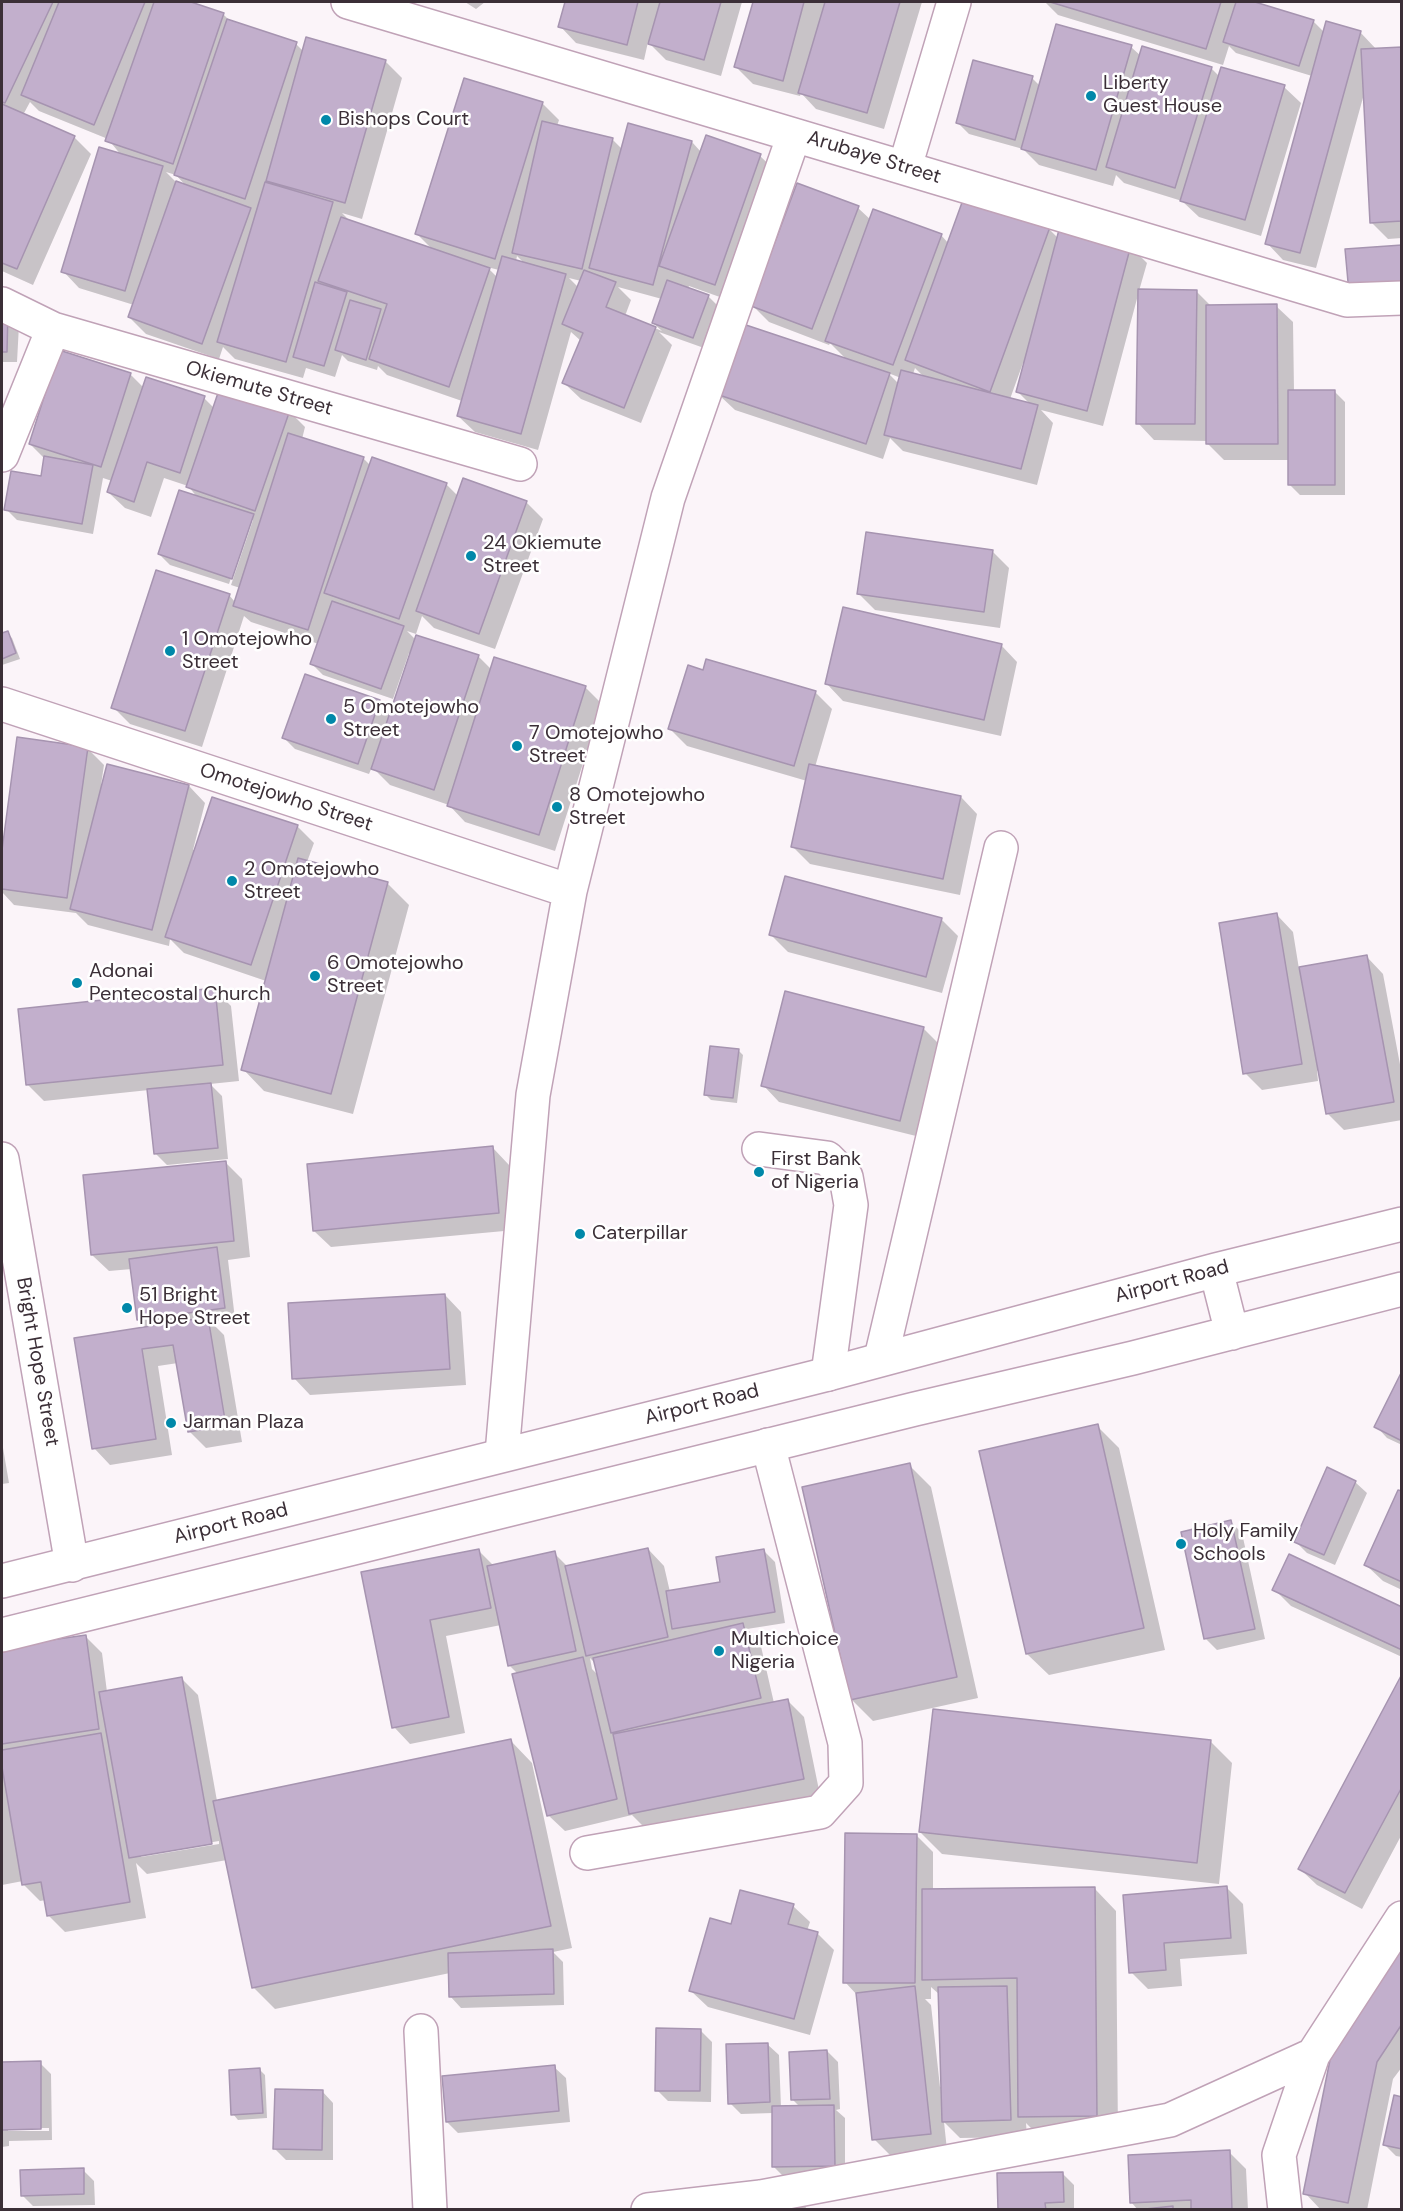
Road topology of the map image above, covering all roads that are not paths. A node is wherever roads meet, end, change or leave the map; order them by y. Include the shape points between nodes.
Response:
1 (348, 2) edge
2 (954, 2) edge
3 (794, 135) junction
4 (905, 168) junction
5 (1401, 298) edge
6 (2, 304) edge
7 (52, 329) junction
8 (2, 455) edge
9 (520, 464) dead end
10 (2, 704) edge
11 (1001, 848) dead end
12 (570, 891) junction
13 (759, 1149) dead end
14 (2, 1159) edge
15 (1401, 1224) edge
16 (1216, 1270) junction
17 (1401, 1289) edge
18 (1232, 1333) junction
19 (882, 1358) junction
20 (828, 1374) junction
21 (768, 1445) junction
22 (502, 1454) junction
23 (72, 1564) junction
24 (2, 1581) edge
25 (2, 1635) edge
26 (587, 1853) dead end
27 (1401, 1918) edge
28 (421, 2031) dead end
29 (1313, 2055) junction
30 (654, 2209) edge
31 (430, 2210) edge
32 (1285, 2210) edge

1 - 3 street, Arubaye Street
2 - 4 street
3 - 4 street, Arubaye Street
3 - 12 street via 668,498
4 - 5 street, Arubaye Street via 1347,300
6 - 7 street, Okiemute Street
7 - 8 street
7 - 9 street, Okiemute Street
10 - 12 street, Omotejowho Street
11 - 19 street
12 - 22 street via 533,1095
13 - 20 street via 827,1158 846,1177 851,1205
14 - 23 street, Bright Hope Street
15 - 16 street, Airport Road
16 - 18 street
16 - 19 street, Airport Road
17 - 18 street
18 - 21 street
19 - 20 street, Airport Road
20 - 22 street, Airport Road
21 - 25 street
21 - 26 street via 845,1743 846,1783 820,1812
22 - 23 street, Airport Road
23 - 24 street, Airport Road
27 - 29 street
28 - 31 street
29 - 30 street via 1170,2120 761,2197
29 - 32 street via 1279,2155

